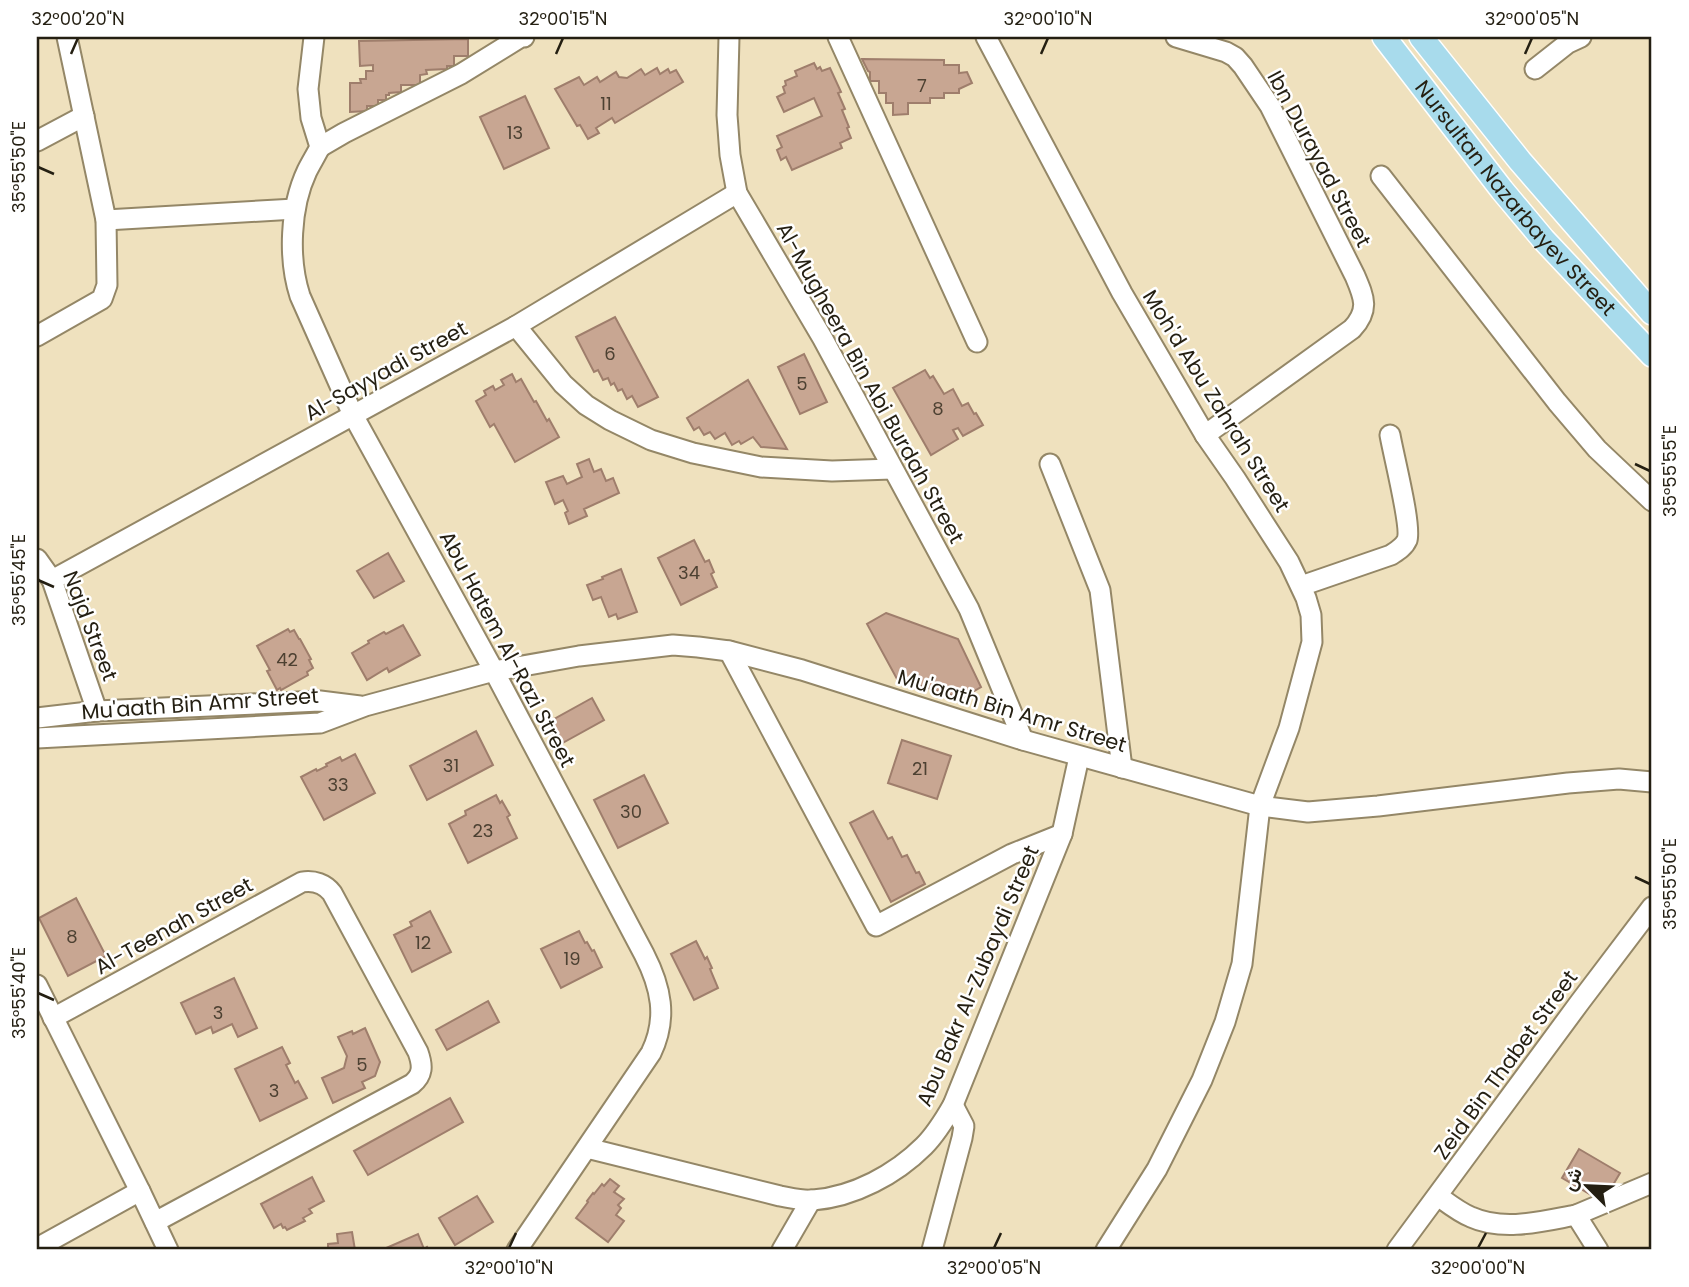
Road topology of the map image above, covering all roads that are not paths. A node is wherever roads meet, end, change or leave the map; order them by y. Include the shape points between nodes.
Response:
1 (67, 37) edge
2 (314, 37) edge
3 (522, 37) edge
4 (729, 37) edge
5 (838, 37) edge
6 (986, 37) edge
7 (1176, 37) edge
8 (1384, 37) edge
9 (1421, 37) edge
10 (1581, 37) edge
11 (1535, 69) dead end
12 (84, 116) junction
13 (37, 141) edge
14 (320, 147) junction
15 (1381, 176) dead end
16 (737, 193) junction
17 (295, 209) junction
18 (107, 220) junction
19 (1652, 313) edge
20 (516, 326) junction
21 (37, 336) edge
22 (977, 342) dead end
23 (1652, 355) edge
24 (353, 415) junction
25 (1205, 435) junction
26 (1390, 435) dead end
27 (1050, 464) dead end
28 (892, 469) junction
29 (1652, 501) edge
30 (37, 559) edge
31 (52, 580) junction
32 (1301, 586) junction
33 (729, 651) junction
34 (494, 671) junction
35 (365, 706) junction
36 (97, 710) junction
37 (37, 718) edge
38 (37, 738) edge
39 (1023, 740) junction
40 (1079, 757) junction
41 (1122, 768) junction
42 (1652, 782) edge
43 (1260, 806) junction
44 (1062, 834) junction
45 (1652, 907) edge
46 (37, 985) edge
47 (53, 1018) junction
48 (953, 1105) junction
49 (587, 1148) junction
50 (1652, 1183) edge
51 (140, 1191) junction
52 (1438, 1196) junction
53 (811, 1200) junction
54 (1576, 1215) junction
55 (155, 1222) junction
56 (37, 1248) edge
57 (168, 1250) edge
58 (517, 1250) edge
59 (782, 1250) edge
60 (932, 1250) edge
61 (1106, 1250) edge
62 (1396, 1250) edge
63 (1598, 1250) edge

1 - 12 street
2 - 14 street via 308,89
3 - 14 street
4 - 16 street, Al-Mugheera Bin Abi Burdah Street via 727,115
5 - 22 street
6 - 25 street, Moh'd Abu Zahrah Street via 1122,293
7 - 25 street, Ibn Durayad Street via 1226,52 1243,66 1270,106 1355,276 1364,305 1352,329
8 - 23 main road, Nursultan Nazarbayev Street via 1543,239
9 - 19 main road, Nursultan Nazarbayev Street via 1520,161
10 - 11 street
12 - 13 street
12 - 18 street
14 - 17 street, Abu Hatem Al-Razi Street
15 - 29 street via 1557,402 1597,449
16 - 20 street, Al-Sayyadi Street
16 - 28 street, Al-Mugheera Bin Abi Burdah Street
17 - 18 street
17 - 24 street, Abu Hatem Al-Razi Street via 294,277
18 - 21 street via 107,285 102,299
20 - 24 street, Al-Sayyadi Street
20 - 28 street via 586,405 650,440 761,467
24 - 31 street, Al-Sayyadi Street
24 - 34 street, Abu Hatem Al-Razi Street
25 - 32 street, Moh'd Abu Zahrah Street
26 - 32 street via 1407,540 1391,555
27 - 41 street via 1100,590
28 - 39 street, Al-Mugheera Bin Abi Burdah Street via 969,609
30 - 31 street, Najd Street
31 - 36 street, Najd Street
32 - 43 street, Moh'd Abu Zahrah Street via 1311,615 1312,642 1289,729
33 - 34 street, Mu'aath Bin Amr Street via 674,645
33 - 39 street, Mu'aath Bin Amr Street
33 - 44 street via 876,926 1012,853
34 - 35 street, Mu'aath Bin Amr Street
34 - 49 street, Abu Hatem Al-Razi Street via 650,966 660,1001 662,1023 651,1053
35 - 36 street, Mu'aath Bin Amr Street via 320,701
35 - 38 street, Mu'aath Bin Amr Street via 320,723
36 - 37 street, Mu'aath Bin Amr Street
39 - 40 street, Mu'aath Bin Amr Street
40 - 41 street, Mu'aath Bin Amr Street
40 - 44 street, Abu Bakr Al-Zubaydi Street
41 - 43 street, Mu'aath Bin Amr Street
42 - 43 street, Mu'aath Bin Amr Street via 1568,783 1308,812
43 - 61 street, Moh'd Abu Zahrah Street via 1242,964 1225,1022 1157,1169
44 - 48 street, Abu Bakr Al-Zubaydi Street
45 - 52 street, Zeid Bin Thabet Street
46 - 47 street
47 - 51 street
47 - 55 street, Al-Teenah Street via 310,881 332,893 418,1052 421,1074 412,1084
48 - 53 street, Abu Bakr Al-Zubaydi Street via 926,1144 902,1164 853,1191
48 - 60 street via 964,1126
49 - 53 street, Abu Bakr Al-Zubaydi Street
49 - 58 street, Abu Hatem Al-Razi Street
50 - 54 street
51 - 55 street
51 - 56 street
52 - 54 street via 1474,1219 1498,1223 1516,1225
52 - 62 street, Zeid Bin Thabet Street
53 - 59 street
54 - 63 street
55 - 57 street

